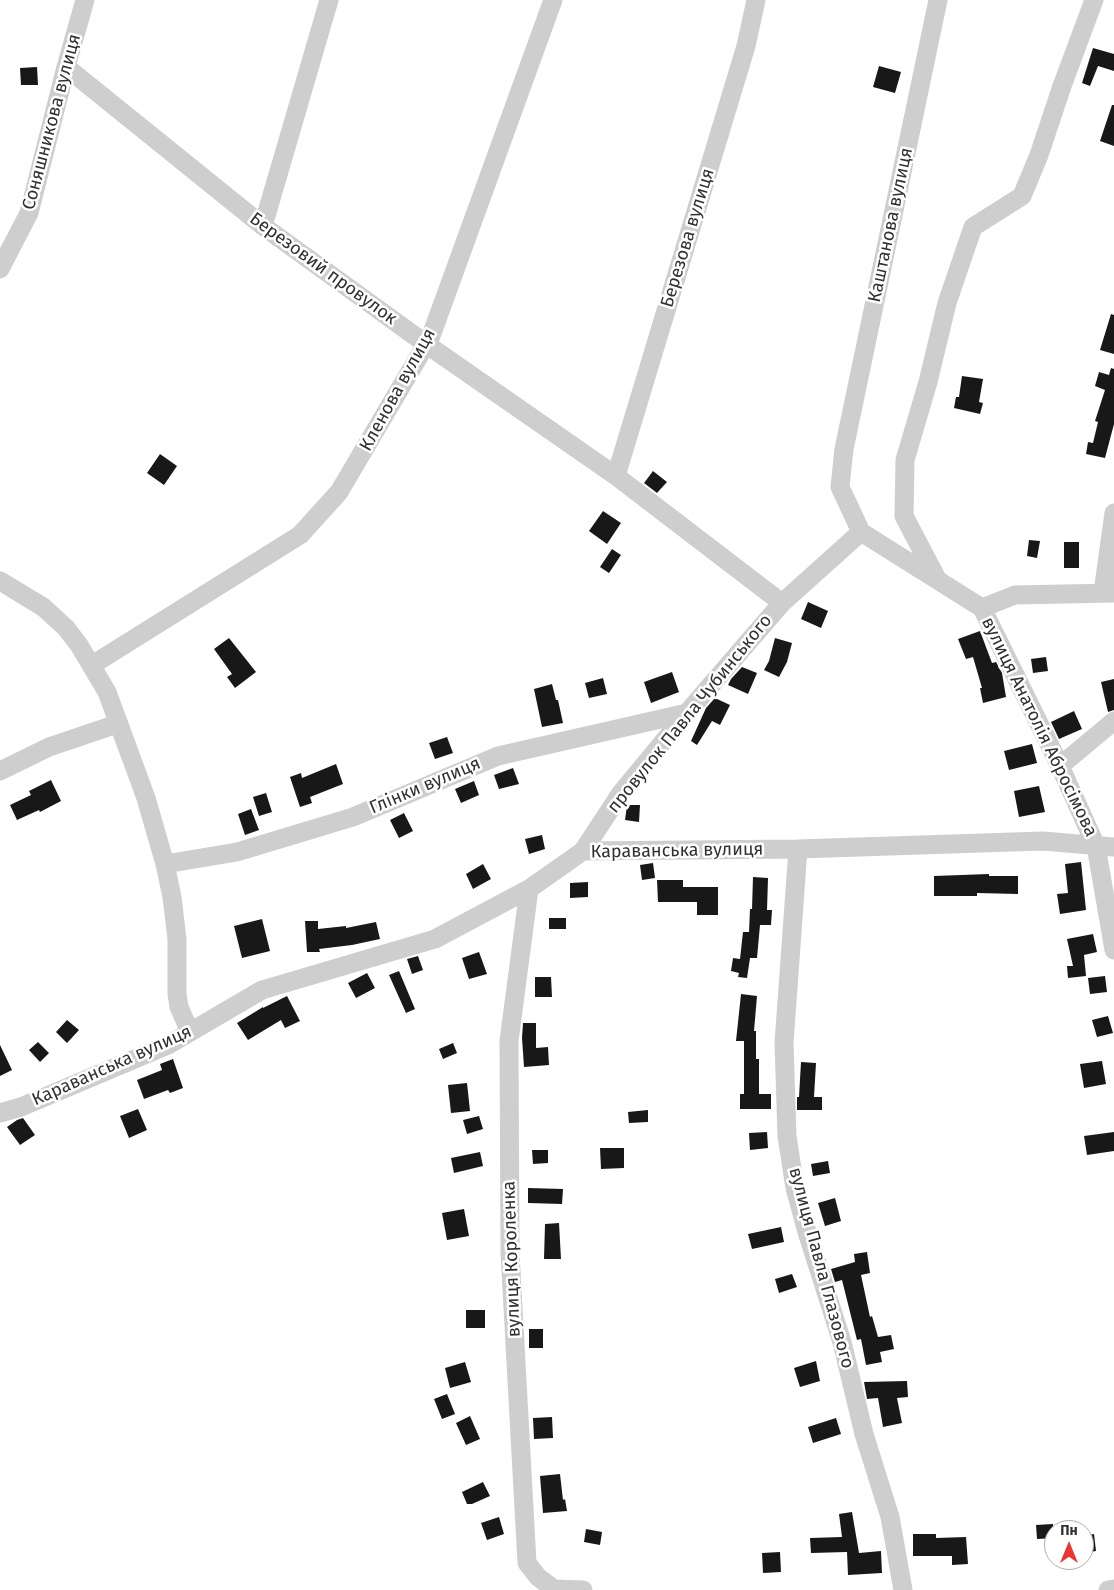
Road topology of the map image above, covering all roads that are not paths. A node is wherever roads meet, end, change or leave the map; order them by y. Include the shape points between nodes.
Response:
1 (86, 0) edge
2 (329, 0) edge
3 (553, 0) edge
4 (756, 0) edge
5 (938, 0) edge
6 (1094, 0) edge
7 (66, 67) junction
8 (263, 226) junction
9 (0, 269) edge
10 (426, 344) junction
11 (616, 476) junction
12 (1114, 513) edge
13 (862, 532) junction
14 (937, 580) junction
15 (0, 581) edge
16 (1108, 593) edge
17 (782, 603) junction
18 (982, 608) junction
19 (92, 665) junction
20 (687, 713) junction
21 (1114, 721) edge
22 (117, 724) junction
23 (1060, 766) junction
24 (0, 771) edge
25 (1105, 846) edge
26 (798, 850) junction
27 (583, 851) junction
28 (165, 864) junction
29 (529, 889) junction
30 (1114, 950) edge
31 (190, 1032) junction
32 (0, 1113) edge
33 (583, 1590) edge
34 (904, 1590) edge
35 (1108, 1590) edge
36 (1114, 1590) edge

1 - 7 street, Соняшникова вулиця
2 - 8 street
3 - 10 street, Кленова вулиця
4 - 11 street, Березова вулиця via 744,54
5 - 13 street, Каштанова вулиця via 844,449 840,487
6 - 14 street via 1022,196 973,227 947,303 905,460 904,516
7 - 8 street, Березовий провулок
7 - 9 street, Соняшникова вулиця via 29,213
8 - 10 street, Березовий провулок
10 - 11 street, Березовий провулок
10 - 19 street, Кленова вулиця via 340,492 300,535
11 - 17 street, провулок Павла Чубинського
12 - 16 street
13 - 14 street
13 - 17 street, провулок Павла Чубинського
14 - 18 street
15 - 19 street via 43,607 66,628
16 - 18 street via 1015,595
17 - 20 street, провулок Павла Чубинського
18 - 23 street, вулиця Анатолія Абросімова
19 - 22 street via 107,692
20 - 27 street, провулок Павла Чубинського via 621,793
20 - 28 street, Глінки вулиця via 498,756 353,816 237,852
21 - 23 street
22 - 24 street via 49,747
22 - 28 street via 146,798
23 - 25 street, вулиця Анатолія Абросімова
25 - 26 street, Караванська вулиця via 1043,841
25 - 30 street, вулиця Анатолія Абросімова
26 - 27 street, Караванська вулиця
26 - 34 street, вулиця Павла Глазового via 784,1043 787,1136 807,1232 842,1342 864,1434 890,1517
27 - 29 street, Караванська вулиця
28 - 31 street via 177,939 177,994
29 - 31 street, Караванська вулиця via 435,939 262,990
29 - 33 street, вулиця Короленка via 509,1041 510,1253 527,1563 554,1589
31 - 32 street, Караванська вулиця via 168,1045
35 - 36 street

